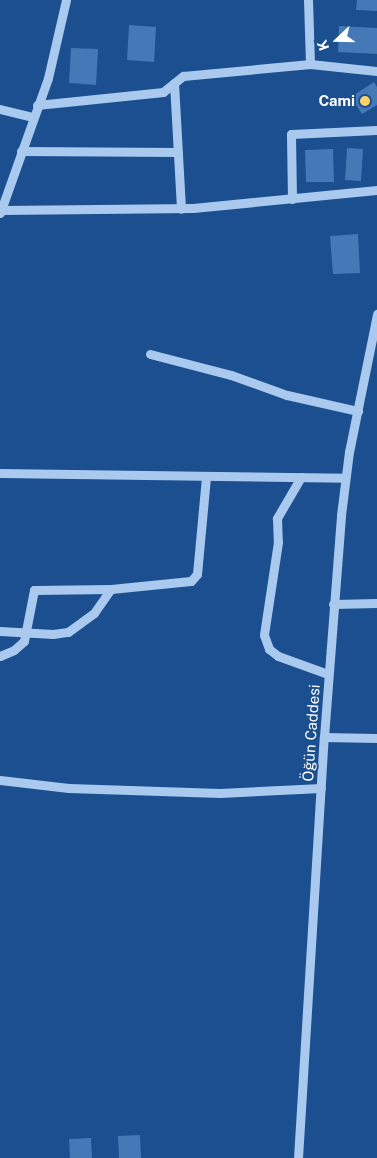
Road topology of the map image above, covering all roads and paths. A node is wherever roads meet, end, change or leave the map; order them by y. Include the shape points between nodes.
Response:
1 (66, 0) edge
2 (308, 0) edge
3 (310, 64) junction
4 (377, 71) edge
5 (174, 83) junction
6 (37, 105) junction
7 (0, 108) edge
8 (32, 117) junction
9 (377, 130) edge
10 (21, 150) junction
11 (178, 152) junction
12 (377, 190) edge
13 (292, 199) junction
14 (181, 208) junction
15 (0, 212) edge
16 (377, 314) edge
17 (150, 354) dead end
18 (358, 410) junction
19 (0, 473) edge
20 (206, 476) junction
21 (301, 478) junction
22 (346, 478) junction
23 (111, 589) junction
24 (377, 603) edge
25 (333, 604) junction
26 (0, 631) edge
27 (26, 633) junction
28 (0, 656) edge
29 (328, 674) junction
30 (324, 737) junction
31 (377, 738) edge
32 (0, 780) edge
33 (321, 788) junction
34 (298, 1158) edge

1 - 6 street via 55,54
2 - 3 street
3 - 4 street
3 - 5 street via 183,76
5 - 6 street via 163,92
5 - 11 street
6 - 8 street
7 - 8 street
8 - 10 street
9 - 13 street via 291,134
10 - 11 street
10 - 15 street
11 - 14 street
12 - 13 street
13 - 14 street
14 - 15 street
16 - 18 street, Öğün Caddesi
17 - 18 street via 231,375 302,399
18 - 22 street, Öğün Caddesi
19 - 20 street
20 - 21 street
20 - 23 street via 194,578 183,584
21 - 22 street
21 - 29 street via 277,518 278,542 264,635 269,649 278,656
22 - 25 street, Öğün Caddesi
23 - 27 street via 94,613 74,629 52,634
23 - 27 street via 34,590
24 - 25 street
25 - 29 street, Öğün Caddesi
26 - 27 street
27 - 28 street via 18,648
29 - 30 street, Öğün Caddesi
30 - 31 street
30 - 33 street, Öğün Caddesi
32 - 33 street via 69,788 220,793
33 - 34 street, Öğün Caddesi

